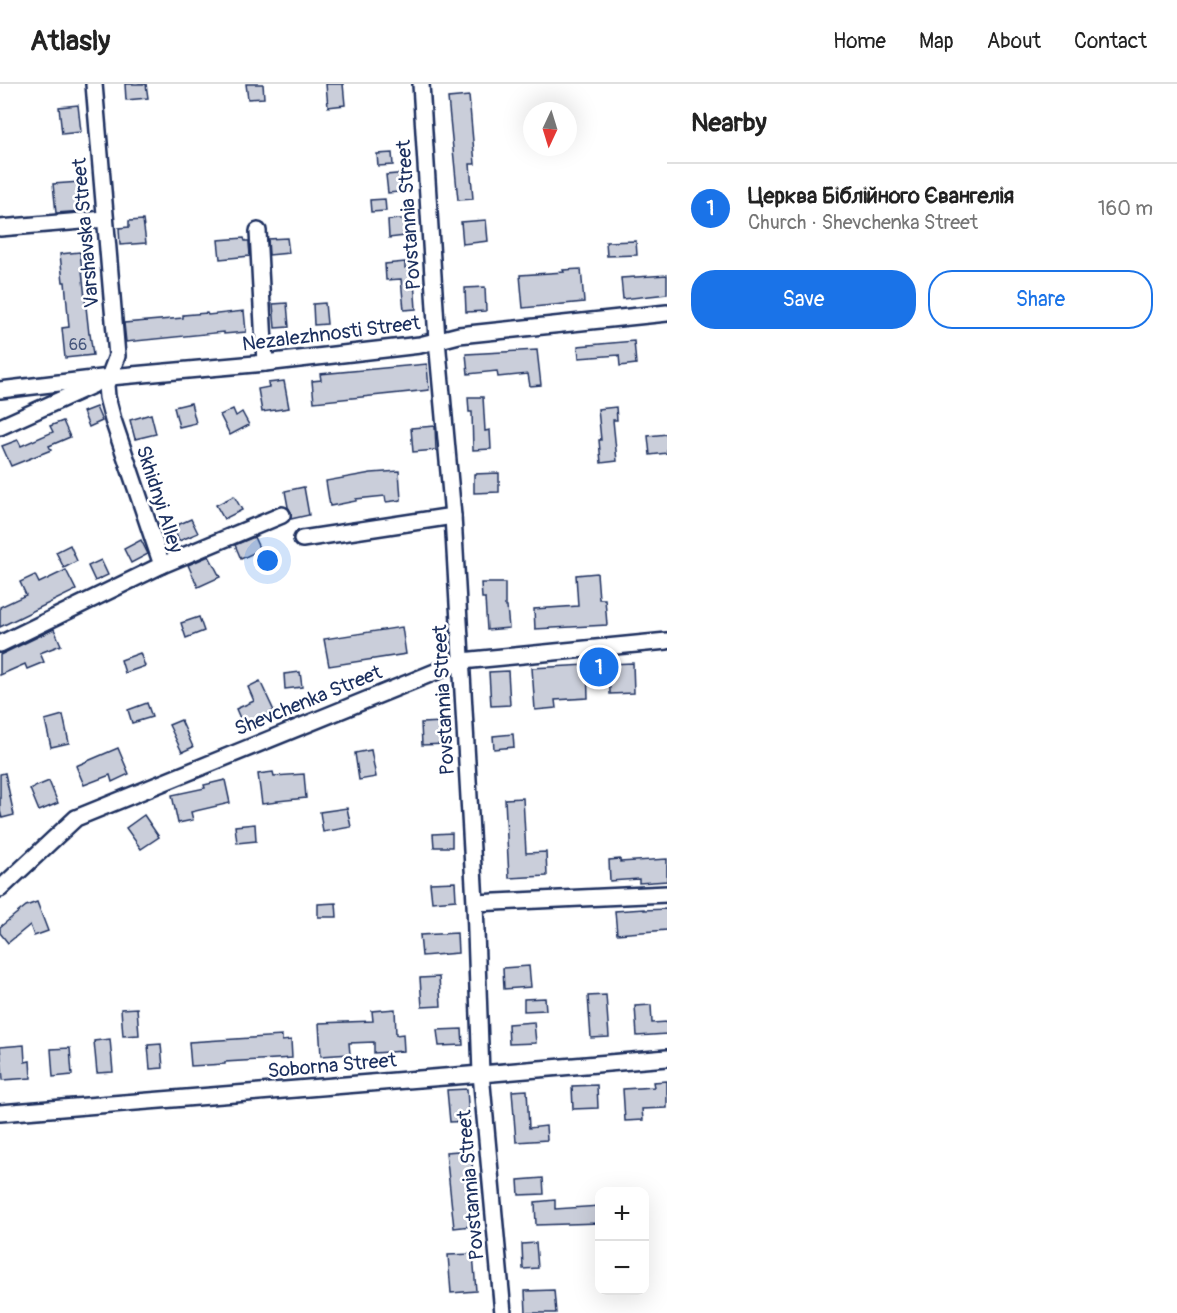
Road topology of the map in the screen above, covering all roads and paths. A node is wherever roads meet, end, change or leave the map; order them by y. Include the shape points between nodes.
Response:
1 (94, 84) edge
2 (421, 84) edge
3 (105, 219) junction
4 (0, 228) edge
5 (258, 231) dead end
6 (667, 313) edge
7 (437, 340) junction
8 (266, 363) junction
9 (110, 377) junction
10 (0, 390) edge
11 (0, 427) edge
12 (282, 515) dead end
13 (453, 516) junction
14 (302, 539) dead end
15 (162, 565) junction
16 (667, 641) edge
17 (0, 644) edge
18 (462, 661) junction
19 (0, 889) edge
20 (667, 894) edge
21 (475, 903) junction
22 (667, 1058) edge
23 (481, 1074) junction
24 (0, 1113) edge
25 (503, 1313) edge

1 - 3 street, Varshavska Street
2 - 7 street, Povstannia Street
3 - 4 street
3 - 9 street, Varshavska Street via 117,357
5 - 8 street
6 - 7 street, Nezalezhnosti Street
7 - 8 street, Nezalezhnosti Street
7 - 13 street, Povstannia Street
8 - 9 street, Nezalezhnosti Street
9 - 10 street, Nezalezhnosti Street
9 - 11 street
9 - 15 street, Skhidnyi Alley via 106,385 112,420
12 - 15 street
13 - 14 street
13 - 18 street, Povstannia Street
15 - 17 street, Skhidnyi Alley
16 - 18 street, Shevchenka Street
18 - 19 street, Shevchenka Street via 76,818
18 - 21 street, Povstannia Street
20 - 21 street
21 - 23 street, Povstannia Street
22 - 23 street, Soborna Street
23 - 24 street, Soborna Street
23 - 25 street, Povstannia Street

